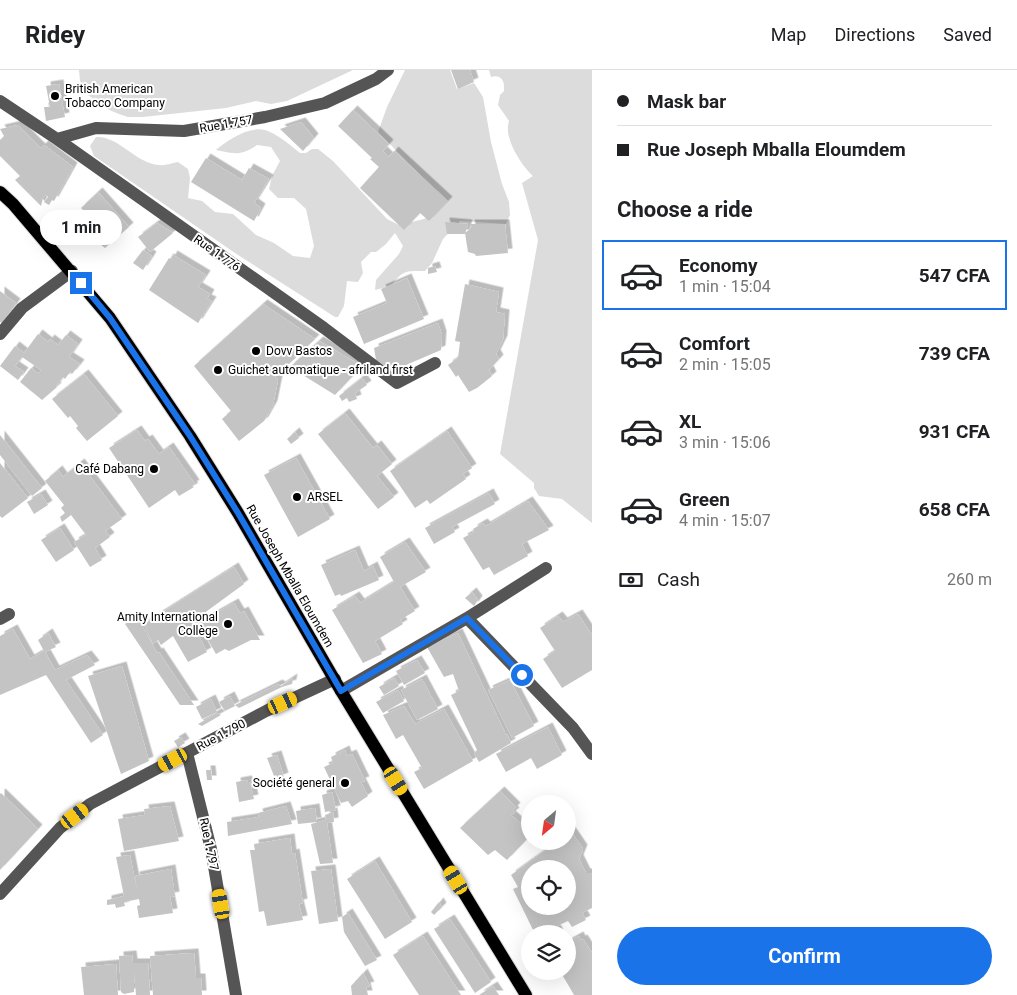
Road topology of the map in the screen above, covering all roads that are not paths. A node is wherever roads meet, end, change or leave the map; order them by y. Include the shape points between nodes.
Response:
1 (388, 70) edge
2 (0, 101) edge
3 (57, 140) junction
4 (0, 192) edge
5 (72, 271) junction
6 (0, 334) edge
7 (435, 362) dead end
8 (546, 568) dead end
9 (467, 618) junction
10 (335, 679) junction
11 (341, 691) junction
12 (187, 753) junction
13 (592, 754) edge
14 (0, 894) edge
15 (236, 995) edge
16 (526, 995) edge

1 - 3 street, Rue 1.757 via 325,103 265,117 184,131 96,128
2 - 3 street, Rue 1.776
3 - 7 street, Rue 1.776 via 397,383
4 - 5 main road, Rue Joseph Mballa Eloumdem
5 - 6 street via 22,308
5 - 10 main road, Rue Joseph Mballa Eloumdem via 110,318 190,436
8 - 9 street
9 - 11 street
9 - 13 street via 573,728
10 - 11 main road, Rue Joseph Mballa Eloumdem
10 - 12 street, Rue 1.790
11 - 16 main road, Rue Joseph Mballa Eloumdem
12 - 14 street, Rue 1.790 via 90,804 60,828
12 - 15 street, Rue 1.797 via 211,849

